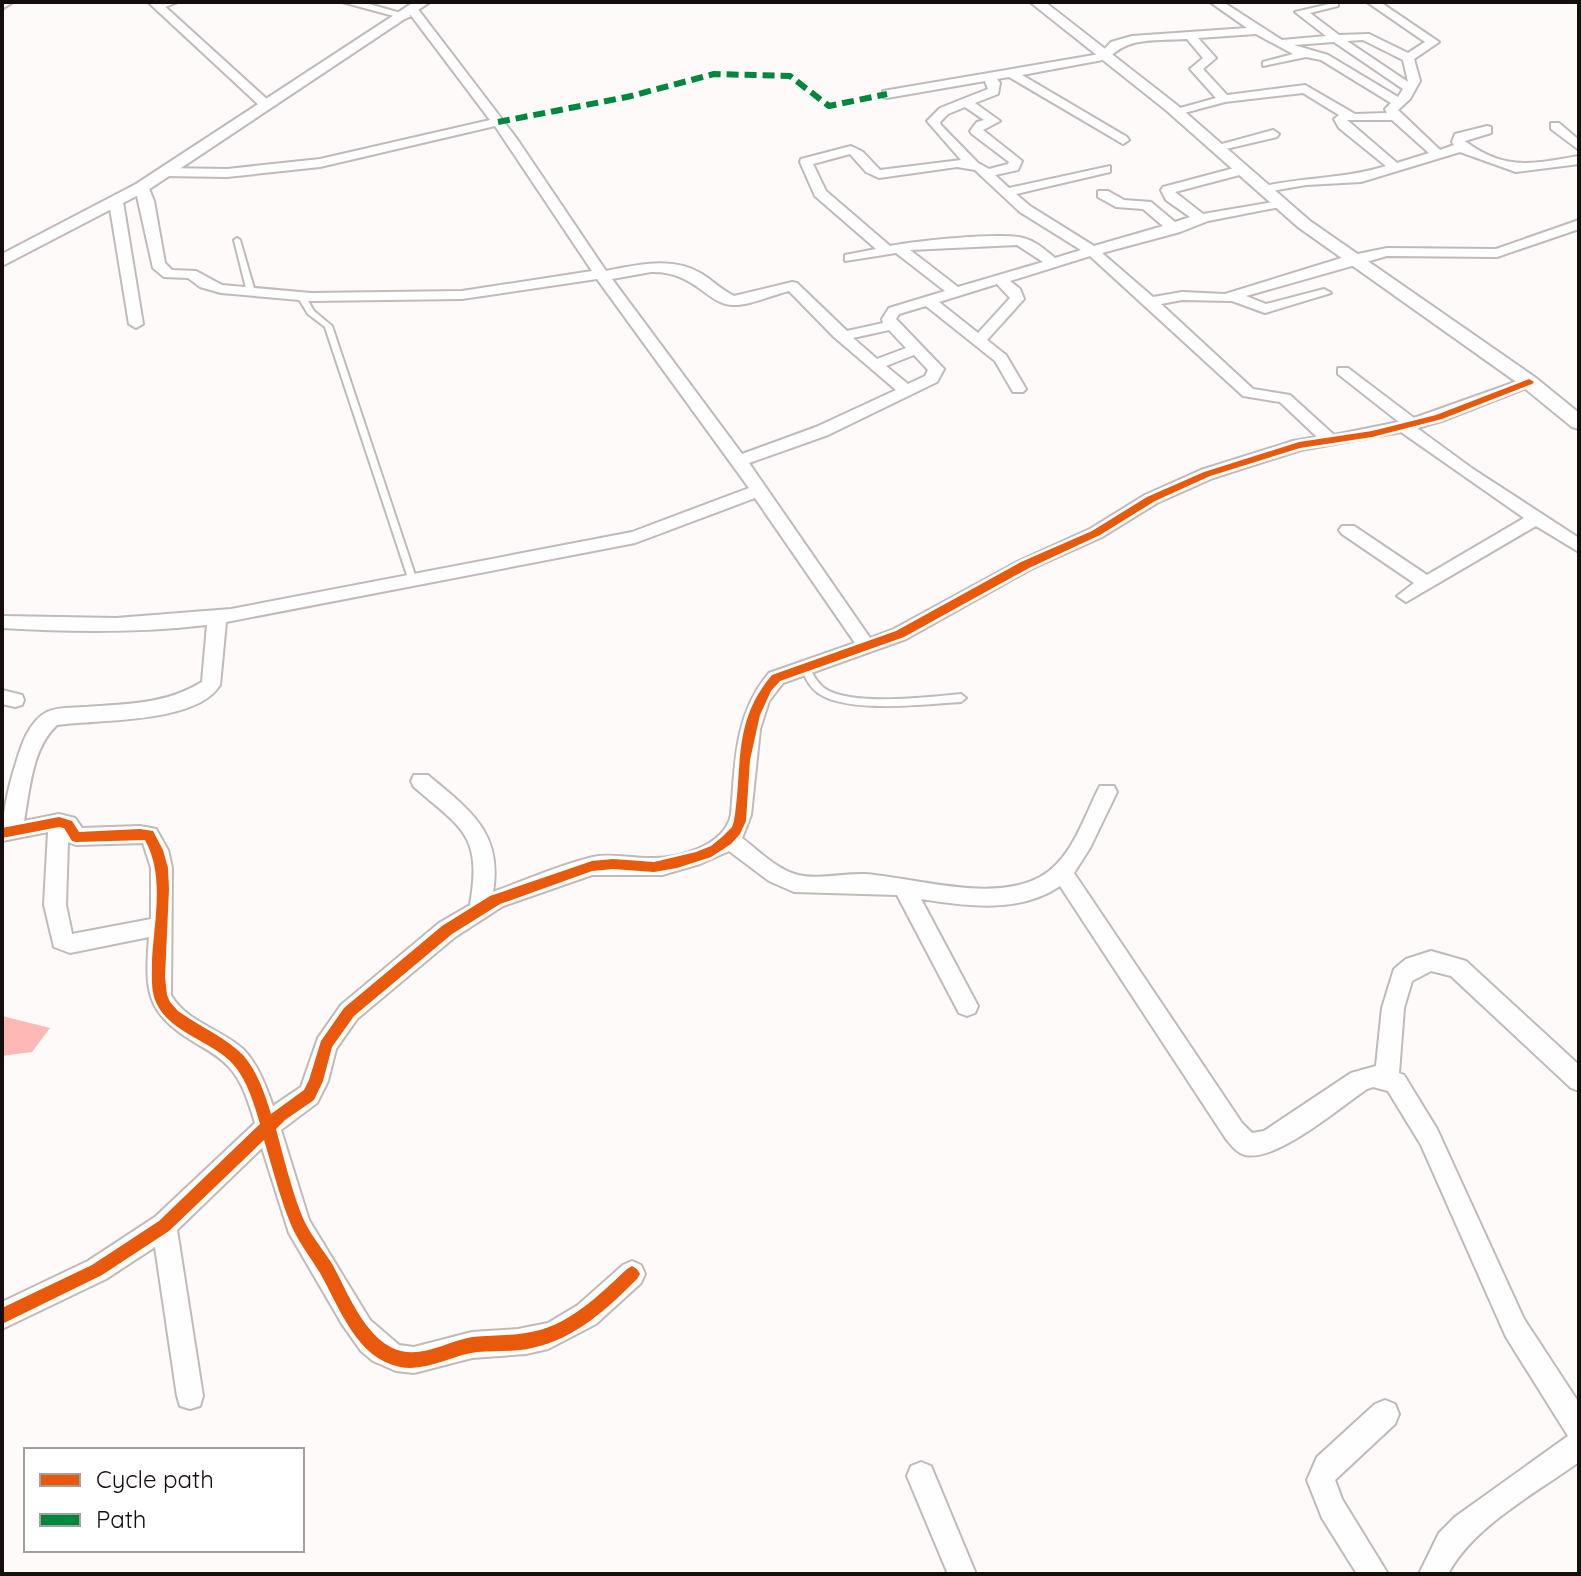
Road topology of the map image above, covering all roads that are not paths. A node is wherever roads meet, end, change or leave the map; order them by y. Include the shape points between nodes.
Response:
1 (7, 2) edge
2 (175, 2) edge
3 (348, 2) edge
4 (1037, 2) edge
5 (1216, 2) edge
6 (1373, 2) edge
7 (1334, 4) dead end
8 (157, 5) edge
9 (2, 6) edge
10 (414, 9) edge
11 (1257, 31) junction
12 (1337, 37) junction
13 (1192, 38) junction
14 (1280, 43) junction
15 (1306, 54) junction
16 (1104, 57) junction
17 (1408, 58) junction
18 (1267, 64) dead end
19 (1009, 72) junction
20 (987, 76) junction
21 (1411, 89) junction
22 (887, 94) dead end
23 (1224, 99) junction
24 (966, 102) junction
25 (1398, 102) junction
26 (265, 104) junction
27 (1177, 113) junction
28 (1348, 115) junction
29 (1395, 116) junction
30 (498, 122) junction
31 (1555, 126) dead end
32 (1487, 130) dead end
33 (1273, 134) dead end
34 (1123, 140) dead end
35 (1579, 146) edge
36 (1217, 147) junction
37 (1467, 148) junction
38 (1439, 155) junction
39 (1579, 160) edge
40 (972, 164) junction
41 (1396, 168) junction
42 (1105, 169) dead end
43 (1242, 170) junction
44 (164, 172) junction
45 (987, 173) junction
46 (142, 187) junction
47 (1265, 190) junction
48 (1007, 192) junction
49 (1103, 194) dead end
50 (116, 202) junction
51 (1280, 203) junction
52 (1201, 219) junction
53 (1579, 224) edge
54 (1175, 229) junction
55 (237, 240) dead end
56 (892, 249) junction
57 (1093, 252) junction
58 (850, 258) dead end
59 (1353, 259) junction
60 (2, 261) edge
61 (1053, 263) junction
62 (602, 275) junction
63 (998, 278) junction
64 (954, 291) junction
65 (251, 292) junction
66 (1324, 293) dead end
67 (301, 296) junction
68 (1233, 296) junction
69 (928, 300) junction
70 (1149, 302) junction
71 (136, 324) dead end
72 (892, 325) junction
73 (839, 334) junction
74 (978, 339) junction
75 (916, 349) junction
76 (877, 364) junction
77 (1343, 371) dead end
78 (1529, 382) junction
79 (1018, 389) dead end
80 (907, 391) junction
81 (1579, 423) edge
82 (1407, 425) junction
83 (1330, 440) junction
84 (739, 461) junction
85 (760, 490) junction
86 (1537, 518) junction
87 (1348, 530) dead end
88 (1579, 546) edge
89 (412, 578) junction
90 (1427, 584) junction
91 (1406, 596) dead end
92 (217, 617) junction
93 (2, 622) edge
94 (867, 647) junction
95 (805, 667) junction
96 (961, 698) dead end
97 (421, 781) dead end
98 (1107, 792) dead end
99 (59, 822) junction
100 (7, 831) edge
101 (728, 839) junction
102 (1062, 872) junction
103 (904, 888) junction
104 (480, 907) junction
105 (160, 926) junction
106 (967, 1006) dead end
107 (1387, 1078) junction
108 (1579, 1080) edge
109 (268, 1127) junction
110 (164, 1226) junction
111 (632, 1274) dead end
112 (2, 1316) edge
113 (190, 1396) dead end
114 (1385, 1414) dead end
115 (1579, 1428) edge
116 (1579, 1445) edge
117 (921, 1476) dead end
118 (962, 1574) edge
119 (1374, 1574) edge
120 (1433, 1574) edge

1 - 9 street
2 - 8 lane
3 - 10 street
4 - 16 street
5 - 11 street
6 - 17 street via 1433,42
7 - 12 street via 1301,12
8 - 26 street
10 - 26 street
10 - 30 street
11 - 13 street
11 - 14 street
12 - 14 street
12 - 17 street via 1369,37
12 - 21 street
13 - 16 street via 1132,39 1115,44
13 - 23 street via 1210,58 1196,69
14 - 15 street
15 - 18 street
15 - 25 street via 1324,57
16 - 19 street
16 - 27 street
17 - 21 street via 1414,77
19 - 20 street
19 - 34 street
20 - 22 street
20 - 24 street via 994,91
21 - 25 street
23 - 27 street
23 - 28 street via 1305,89
24 - 40 street via 939,114 933,124
24 - 45 street via 994,121 976,131 1016,161 1013,167
25 - 29 street via 1391,109
26 - 44 street
27 - 36 street
28 - 29 street
28 - 41 street via 1340,119 1343,125
29 - 38 street
30 - 44 street via 320,163 227,173
30 - 62 street
31 - 35 street
32 - 37 street via 1457,139
33 - 36 street
36 - 43 street
37 - 38 street
37 - 39 street via 1513,168
38 - 41 street
40 - 45 street
40 - 56 street via 879,174 851,150 806,162 820,193
41 - 47 street via 1349,180 1306,181
42 - 48 street
43 - 47 street
43 - 52 street via 1168,190
44 - 46 street
45 - 48 street
46 - 50 street
46 - 65 street via 163,271 197,276 221,289
47 - 51 street
48 - 57 street
49 - 54 street via 1121,204 1146,205
50 - 60 street
50 - 71 street
51 - 52 street
51 - 59 street
52 - 54 street
53 - 59 street via 1489,254 1407,251
54 - 57 street
55 - 65 lane
56 - 58 street
56 - 61 street via 1019,241
56 - 64 street
57 - 61 street
57 - 70 street
59 - 68 street
59 - 78 street
61 - 63 street
62 - 67 street via 443,296
62 - 73 street via 675,268 733,301 792,286
62 - 84 street
63 - 64 street
63 - 74 street via 1017,299 992,333
64 - 69 street
65 - 67 street
66 - 68 street via 1265,309
67 - 89 lane via 328,326
68 - 70 street
69 - 72 street via 894,311
69 - 74 street
70 - 83 street via 1248,393 1285,398
72 - 73 street via 850,337
72 - 75 street
73 - 76 street
74 - 79 street via 1001,358
75 - 76 street
75 - 80 street via 936,374
76 - 80 street
77 - 82 street
78 - 81 street
78 - 82 street
80 - 84 street via 822,431
82 - 83 street
82 - 86 street via 1467,473
83 - 94 street via 1245,460 1168,491 1096,533
84 - 85 street
85 - 89 street via 635,537
85 - 94 street
86 - 88 street
86 - 90 street
87 - 90 street
89 - 92 street
90 - 91 street
92 - 93 street via 187,622
92 - 100 street via 213,676 189,700 68,715 41,726
94 - 95 street
95 - 96 lane via 822,692 843,699
95 - 101 street via 776,678 760,702 744,763 740,820
97 - 104 street via 480,839 487,864
98 - 102 street
99 - 100 street
99 - 105 street via 86,839 149,835 162,869
99 - 105 street via 55,905 62,940 80,943
101 - 103 street via 796,883
101 - 104 street via 707,853 657,866 592,866
102 - 103 street via 1018,895
102 - 107 street via 1247,1144 1272,1140 1359,1081
103 - 106 street
104 - 109 street via 349,1012 326,1045 309,1095
105 - 109 street via 160,997 244,1067
107 - 108 street via 1393,1008 1402,976 1431,961 1458,968
107 - 115 street via 1405,1095 1429,1137 1515,1328
109 - 110 street
109 - 111 street via 297,1223 309,1245 369,1339 398,1359 468,1345 531,1341 566,1329
110 - 112 street via 97,1270
110 - 113 street
114 - 119 street via 1327,1467 1321,1480 1332,1508
116 - 120 street via 1465,1527 1449,1543
117 - 118 street

